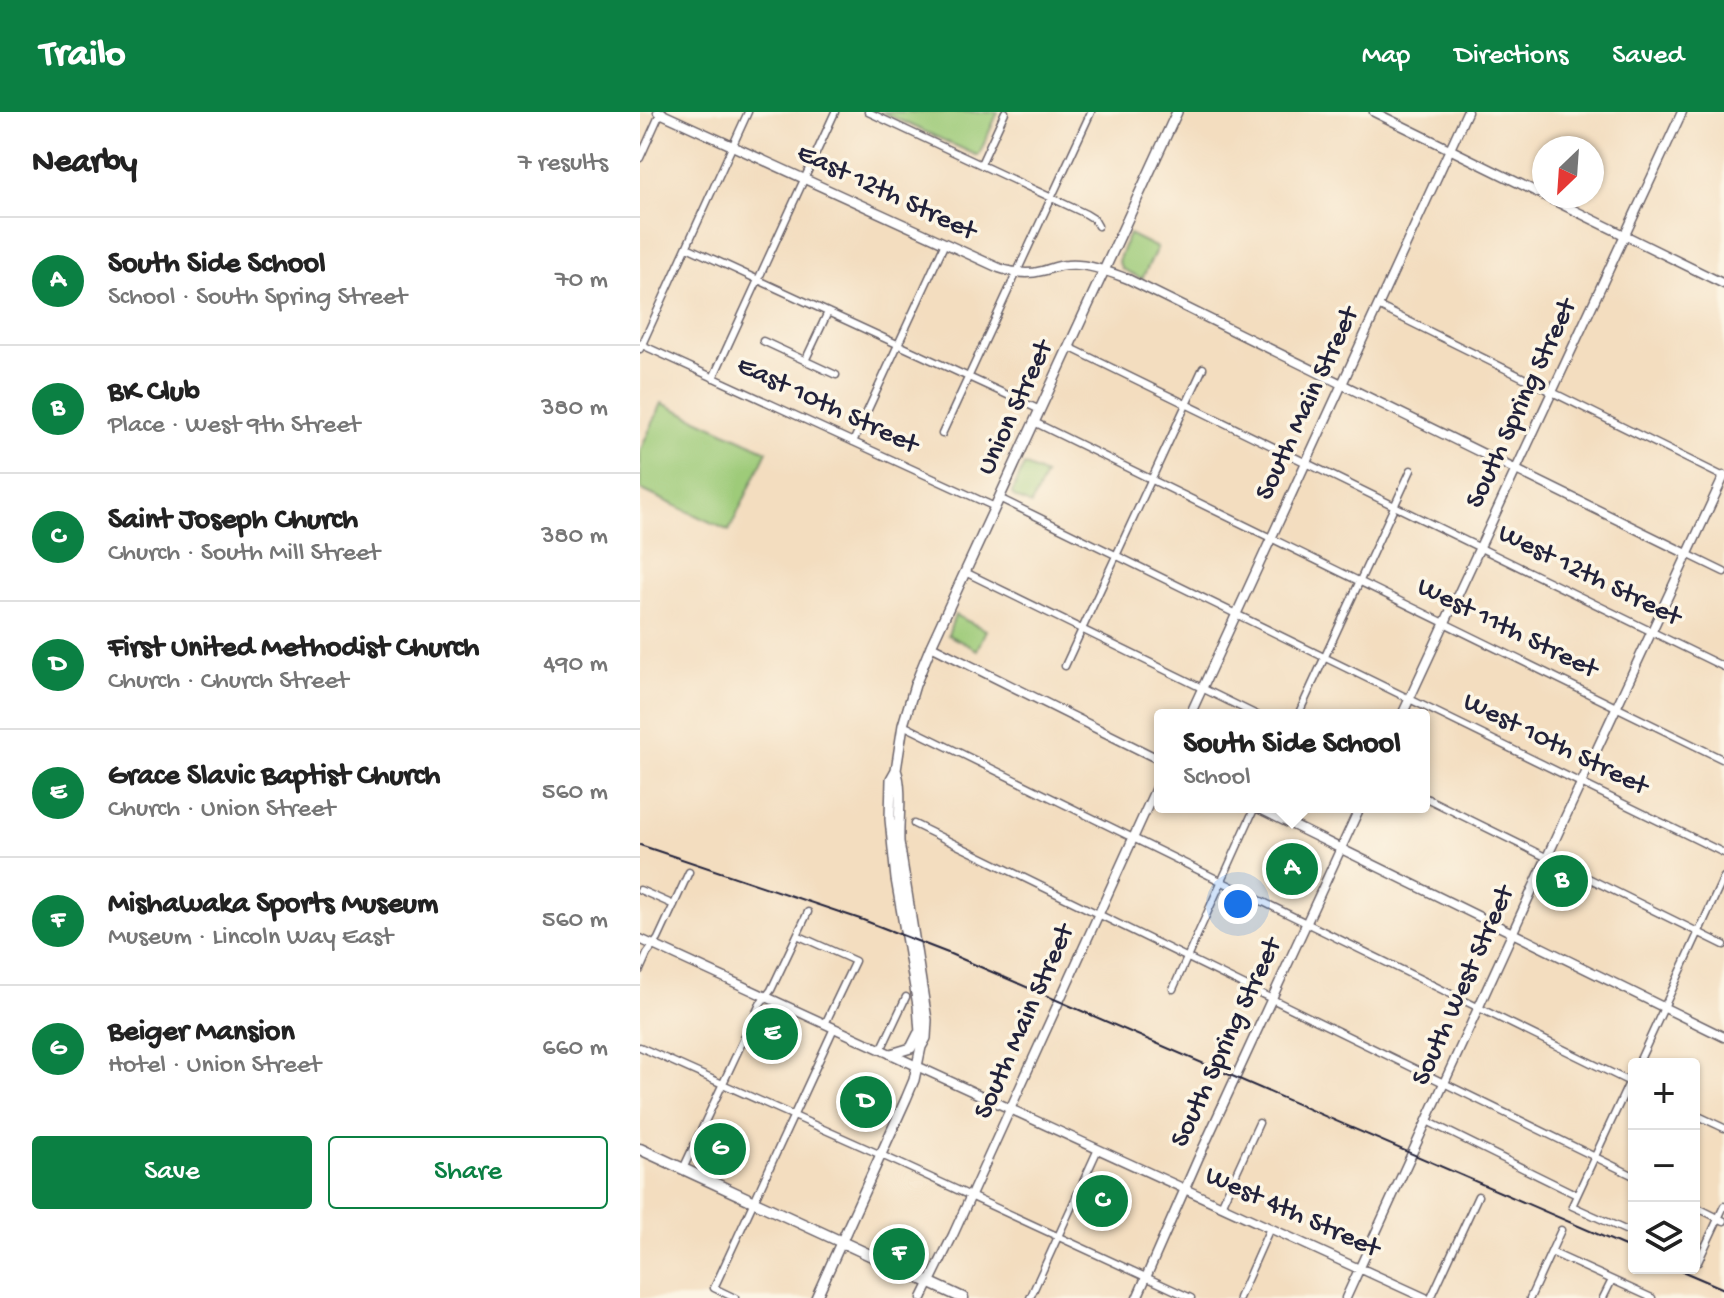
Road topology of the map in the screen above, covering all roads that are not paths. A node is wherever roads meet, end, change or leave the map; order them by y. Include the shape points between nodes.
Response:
1 (748, 112) edge
2 (835, 112) edge
3 (868, 112) edge
4 (1005, 112) edge
5 (1091, 112) edge
6 (1177, 112) edge
7 (1374, 112) edge
8 (1467, 112) edge
9 (1682, 112) edge
10 (661, 113) edge
11 (733, 146) junction
12 (1450, 149) junction
13 (640, 158) edge
14 (981, 164) junction
15 (804, 178) junction
16 (1051, 197) junction
17 (1098, 226) dead end
18 (1625, 235) junction
19 (945, 243) junction
20 (687, 247) junction
21 (1104, 270) junction
22 (1016, 273) junction
23 (758, 280) junction
24 (1724, 284) edge
25 (1378, 306) junction
26 (828, 312) junction
27 (763, 341) dead end
28 (898, 345) junction
29 (641, 346) edge
30 (1069, 347) junction
31 (805, 361) junction
32 (1203, 368) dead end
33 (836, 375) dead end
34 (969, 377) junction
35 (713, 378) junction
36 (1342, 384) junction
37 (1552, 393) junction
38 (1186, 404) junction
39 (1040, 410) junction
40 (1034, 422) junction
41 (942, 434) dead end
42 (853, 442) junction
43 (1305, 462) junction
44 (1411, 470) dead end
45 (1516, 470) junction
46 (1724, 476) edge
47 (1151, 479) junction
48 (997, 502) junction
49 (1394, 506) junction
50 (1271, 538) junction
51 (1480, 548) junction
52 (1687, 554) junction
53 (1117, 555) junction
54 (965, 572) junction
55 (1724, 572) edge
56 (1360, 581) junction
57 (1237, 613) junction
58 (1445, 623) junction
59 (1082, 629) junction
60 (1652, 631) junction
61 (931, 646) junction
62 (1325, 657) junction
63 (1065, 666) dead end
64 (1724, 667) edge
65 (1202, 689) junction
66 (1410, 698) junction
67 (1617, 706) junction
68 (1193, 709) edge
69 (1244, 709) edge
70 (1301, 709) edge
71 (1405, 709) edge
72 (903, 725) junction
73 (1154, 757) edge
74 (1724, 760) edge
75 (896, 770) junction
76 (1582, 783) junction
77 (1154, 792) edge
78 (1430, 800) edge
79 (1253, 813) edge
80 (1268, 813) edge
81 (1357, 813) edge
82 (914, 824) dead end
83 (1133, 838) junction
84 (1341, 848) junction
85 (1724, 853) edge
86 (1547, 858) junction
87 (689, 872) dead end
88 (1724, 877) edge
89 (1222, 881) junction
90 (640, 890) edge
91 (674, 905) junction
92 (808, 912) dead end
93 (1098, 913) junction
94 (1307, 923) junction
95 (1699, 932) junction
96 (1512, 933) junction
97 (797, 935) junction
98 (640, 939) edge
99 (654, 945) junction
100 (1724, 945) edge
101 (1187, 957) junction
102 (640, 970) edge
103 (1173, 989) dead end
104 (765, 997) junction
105 (906, 997) dead end
106 (1272, 998) junction
107 (1478, 1008) junction
108 (1664, 1008) junction
109 (830, 1026) junction
110 (920, 1031) junction
111 (1724, 1037) edge
112 (640, 1047) edge
113 (921, 1047) junction
114 (881, 1050) junction
115 (891, 1054) junction
116 (1641, 1058) edge
117 (918, 1066) junction
118 (1628, 1081) edge
119 (1444, 1083) junction
120 (722, 1085) junction
121 (1628, 1091) edge
122 (1009, 1109) junction
123 (793, 1116) junction
124 (1700, 1117) edge
125 (1427, 1121) junction
126 (1259, 1123) dead end
127 (1724, 1128) edge
128 (640, 1149) edge
129 (1098, 1149) junction
130 (880, 1155) junction
131 (1595, 1157) junction
132 (683, 1169) junction
133 (1628, 1173) edge
134 (1185, 1189) junction
135 (1577, 1195) junction
136 (970, 1196) junction
137 (1478, 1196) dead end
138 (754, 1202) junction
139 (1221, 1206) junction
140 (1724, 1206) edge
141 (1700, 1209) edge
142 (1721, 1220) edge
143 (1270, 1228) junction
144 (1561, 1230) dead end
145 (1628, 1231) edge
146 (1058, 1237) junction
147 (841, 1242) junction
148 (1551, 1252) junction
149 (1700, 1254) edge
150 (1359, 1269) junction
151 (1146, 1278) junction
152 (1612, 1280) junction
153 (930, 1282) junction
154 (735, 1298) edge
155 (816, 1298) edge
156 (922, 1298) edge
157 (963, 1298) edge
158 (1030, 1298) edge
159 (1137, 1298) edge
160 (1191, 1298) edge
161 (1239, 1298) edge
162 (1346, 1298) edge
163 (1428, 1298) edge
164 (1530, 1298) edge
165 (1603, 1298) edge
166 (1652, 1298) edge

1 - 11 street
2 - 15 street
3 - 14 street
4 - 14 street
5 - 16 street
6 - 21 main road, Union Street
7 - 12 street
8 - 12 street, South Main Street
9 - 18 street, South Spring Street
10 - 11 street, East 12th Street
10 - 13 street
11 - 15 street, East 12th Street
11 - 20 street
12 - 18 street
12 - 25 street, South Main Street
14 - 16 street
15 - 19 street, East 12th Street
15 - 23 street
16 - 17 street
16 - 22 street
18 - 24 street
18 - 37 street, South Spring Street
19 - 22 street, East 12th Street
19 - 28 street
20 - 23 street
20 - 29 street
21 - 22 street, East 12th Street via 1070,264
21 - 30 main road, Union Street
21 - 36 street, East 12th Street
22 - 34 street
23 - 26 street
23 - 35 street
25 - 36 street, South Main Street
25 - 37 street
26 - 28 street
26 - 31 street
27 - 31 street
28 - 34 street
28 - 42 street
29 - 35 street, East 10th Street
30 - 38 street
30 - 39 main road, Union Street
31 - 33 street
32 - 38 street
34 - 39 street
34 - 41 street
35 - 42 street, East 10th Street
36 - 43 street, South Main Street
36 - 45 street, East 12th Street
37 - 45 street, South Spring Street
37 - 46 street
38 - 43 street
38 - 47 street
39 - 40 main road, Union Street
40 - 47 street, West 11th Street
40 - 48 main road, Union Street
42 - 48 street, East 10th Street
43 - 49 street, West 12th Street
43 - 50 street, South Main Street
44 - 49 street
45 - 51 street, South Spring Street
45 - 52 street, East 12th Street
46 - 52 street, South West Street
47 - 50 street, West 11th Street
47 - 53 street
48 - 53 street, East 10th Street
48 - 54 main road, Union Street
49 - 51 street, West 12th Street
49 - 56 street
50 - 56 street, West 11th Street
50 - 57 street, South Main Street
51 - 58 street, South Spring Street
51 - 60 street, West 12th Street
52 - 55 street
52 - 60 street, South West Street
53 - 57 street, East 10th Street
53 - 59 street
54 - 59 street
54 - 61 main road, Union Street
56 - 58 street, West 11th Street
56 - 62 street
57 - 62 street, West 10th Street
57 - 65 street, South Main Street
58 - 66 street, South Spring Street
58 - 67 street, West 11th Street
59 - 63 street
59 - 65 street
60 - 64 street, West 12th Street
60 - 67 street, South West Street
61 - 72 main road, Union Street
61 - 73 street
62 - 66 street, West 10th Street
62 - 70 street
65 - 68 street, South Main Street
65 - 69 street
66 - 71 street, South Spring Street
66 - 76 street, West 10th Street
67 - 74 street, West 11th Street
67 - 76 street, South West Street
72 - 75 main road, Union Street
72 - 83 street
75 - 110 main road via 891,779 891,844
75 - 113 main road via 901,858 927,1020
76 - 85 street, West 10th Street
76 - 86 street, South West Street
77 - 83 street, South Main Street
78 - 86 street
79 - 89 street
80 - 84 street
81 - 84 street, South Spring Street
82 - 93 street
83 - 89 street
83 - 93 street, South Main Street
84 - 94 street, South Spring Street
84 - 96 street
86 - 95 street
86 - 96 street, South West Street
87 - 91 street
88 - 95 street
89 - 94 street
89 - 101 street
90 - 91 street
91 - 99 street
92 - 97 street
93 - 101 street
93 - 122 street, South Main Street
94 - 106 street, South Spring Street
94 - 107 street
95 - 100 street
95 - 108 street
96 - 107 street, South West Street
96 - 108 street
97 - 104 street
97 - 109 street via 855,961
98 - 99 street, West 4th Street
99 - 102 street
99 - 104 street, West 4th Street
101 - 103 street
101 - 106 street
104 - 109 street, West 4th Street
104 - 120 street
105 - 114 street
106 - 119 street
106 - 134 street, South Spring Street
107 - 118 street
107 - 119 street, South West Street
108 - 111 street
108 - 116 street
109 - 114 street, West 4th Street
109 - 123 street
110 - 113 main road
110 - 115 main road via 911,1048
112 - 120 street
113 - 117 main road
114 - 115 street, West 4th Street
115 - 117 street, West 4th Street
117 - 122 street, West 4th Street
117 - 130 main road
119 - 125 street, South West Street
119 - 131 street
120 - 123 street
120 - 132 street
121 - 131 street
122 - 129 street, West 4th Street
122 - 136 street, South Main Street
123 - 130 street
123 - 138 street
124 - 127 street
125 - 135 street
125 - 150 street, South West Street
126 - 139 street
128 - 132 main road
129 - 134 street, West 4th Street
129 - 146 street
130 - 136 street
130 - 147 main road
131 - 133 street
131 - 135 street
132 - 138 main road
134 - 139 street, West 4th Street
134 - 151 street, South Spring Street
135 - 145 street via 1572,1206
136 - 146 street
136 - 153 street, South Main Street
137 - 163 street
138 - 147 main road
138 - 154 street via 714,1288
139 - 143 street, West 4th Street
140 - 142 street
141 - 142 street
142 - 149 street
143 - 150 street, West 4th Street
143 - 161 street
144 - 148 street
146 - 151 street
146 - 158 street
147 - 153 main road
147 - 155 main road
148 - 152 street
148 - 164 street
150 - 162 street, South West Street
150 - 163 street, West 4th Street
151 - 159 street, South Spring Street
151 - 160 street
152 - 165 street
152 - 166 street
153 - 156 street, South Main Street
153 - 157 main road

